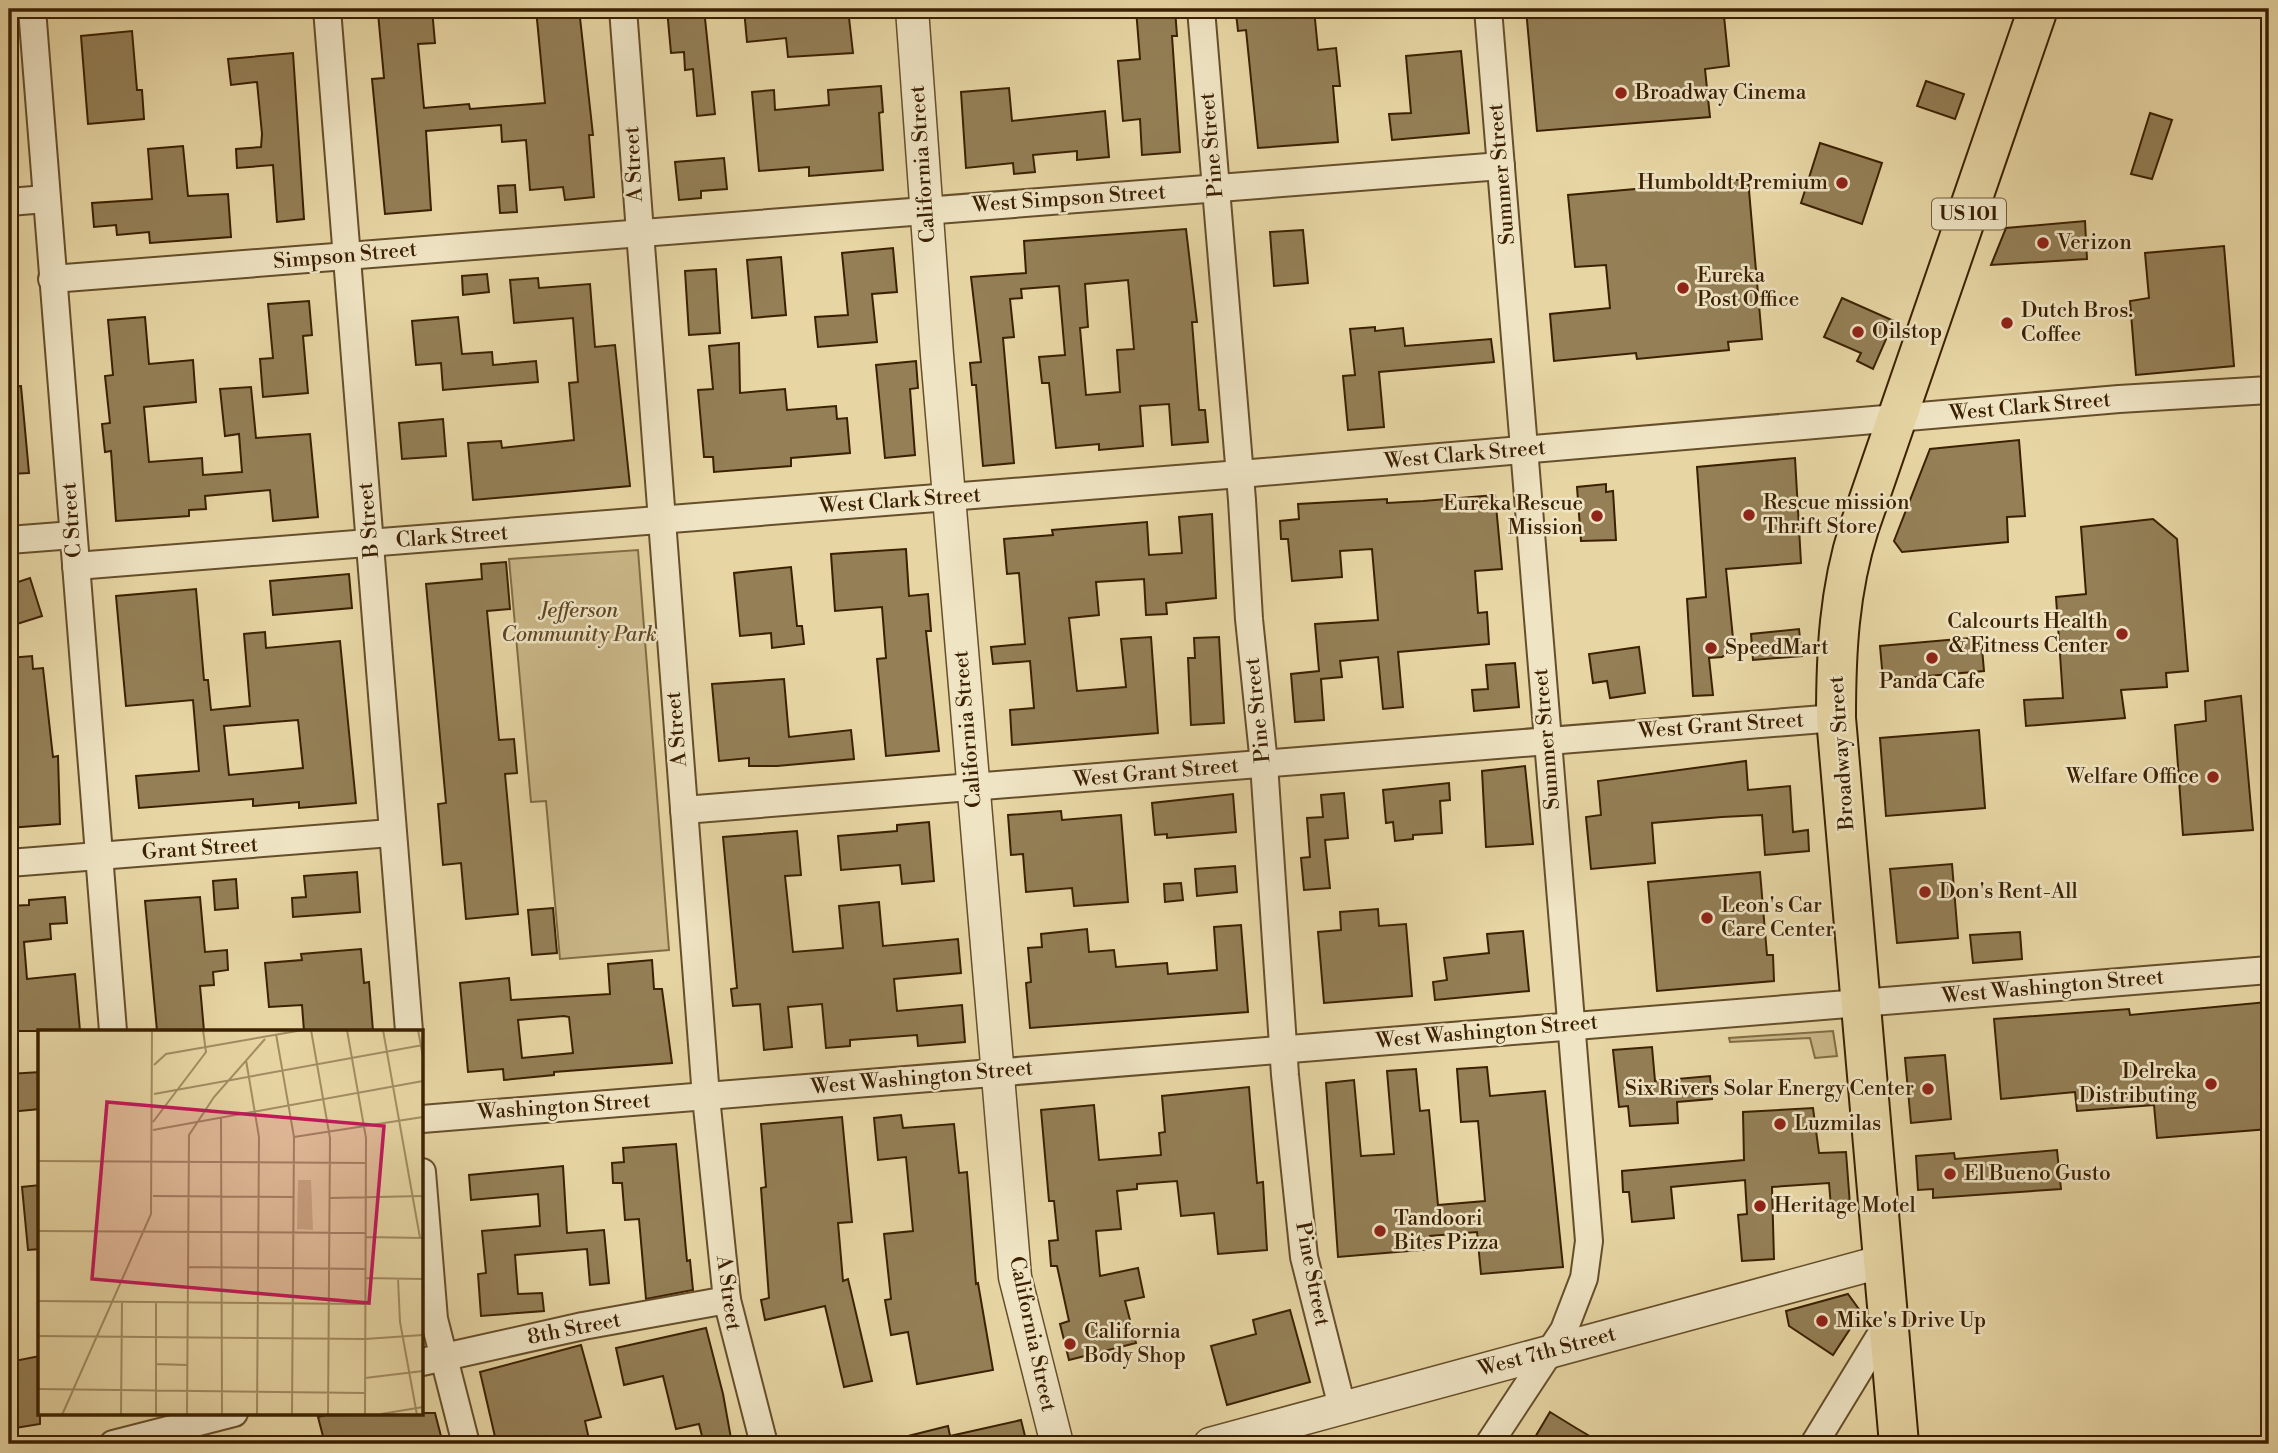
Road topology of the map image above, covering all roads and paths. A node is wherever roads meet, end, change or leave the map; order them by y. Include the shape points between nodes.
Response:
1 (32, 9) edge
2 (327, 9) edge
3 (623, 9) edge
4 (912, 9) edge
5 (1201, 9) edge
6 (1488, 9) edge
7 (2038, 9) edge
8 (1501, 166) junction
9 (1215, 188) junction
10 (46, 199) junction
11 (9, 202) edge
12 (926, 211) junction
13 (638, 232) junction
14 (345, 256) junction
15 (52, 279) junction
16 (2269, 390) edge
17 (1897, 418) junction
18 (1523, 450) junction
19 (1240, 474) junction
20 (951, 497) junction
21 (661, 520) junction
22 (73, 535) junction
23 (9, 540) edge
24 (371, 543) junction
25 (76, 566) junction
26 (1836, 718) junction
27 (1547, 740) junction
28 (1264, 764) junction
29 (973, 788) junction
30 (684, 810) junction
31 (391, 833) junction
32 (99, 856) junction
33 (9, 863) edge
34 (2269, 970) edge
35 (1862, 1002) junction
36 (1572, 1026) junction
37 (113, 1030) edge
38 (410, 1030) edge
39 (1283, 1049) junction
40 (997, 1072) junction
41 (706, 1097) junction
42 (424, 1119) edge
43 (424, 1196) edge
44 (1884, 1261) junction
45 (727, 1300) junction
46 (1889, 1321) junction
47 (1547, 1353) junction
48 (432, 1359) edge
49 (1342, 1407) junction
50 (230, 1414) edge
51 (161, 1430) edge
52 (113, 1444) edge
53 (466, 1444) edge
54 (764, 1444) edge
55 (1057, 1444) edge
56 (1210, 1444) edge
57 (1489, 1444) edge
58 (1814, 1444) edge
59 (1899, 1444) edge

1 - 10 street, C Street
2 - 14 street, B Street
3 - 13 street, A Street
4 - 12 street, California Street
5 - 9 street, Pine Street
6 - 8 street, Summer Street
7 - 17 highway, Broadway Street / US 101
8 - 9 street, West Simpson Street
8 - 18 street, Summer Street
9 - 12 street, West Simpson Street
9 - 19 street, Pine Street
10 - 11 street
10 - 15 street, C Street
12 - 13 street, West Simpson Street
12 - 20 street, California Street
13 - 14 street, Simpson Street
13 - 21 street, A Street
14 - 15 street, Simpson Street
14 - 24 street, B Street
15 - 22 street, C Street
16 - 17 street, West Clark Street
17 - 18 street, West Clark Street
17 - 26 highway, Broadway Street / US 101 via 1845,573 1836,654
18 - 19 street, West Clark Street
18 - 27 street, Summer Street
19 - 20 street, West Clark Street
19 - 28 street, Pine Street
20 - 21 street, West Clark Street
20 - 29 street, California Street
21 - 24 street, Clark Street
21 - 30 street, A Street
22 - 23 street
22 - 25 street, C Street
24 - 25 street, Clark Street
24 - 31 street, B Street
25 - 32 street, C Street
26 - 27 street, West Grant Street
26 - 35 highway, Broadway Street / US 101
27 - 28 street, West Grant Street
27 - 36 street, Summer Street
28 - 29 street, West Grant Street
28 - 39 street, Pine Street
29 - 30 street, West Grant Street
29 - 40 street, California Street
30 - 41 street, A Street
31 - 32 street, Grant Street
31 - 38 street, B Street
32 - 33 street, Grant Street
32 - 37 street, C Street
34 - 35 street, West Washington Street
35 - 36 street, West Washington Street
35 - 44 highway, Broadway Street / US 101
36 - 39 street, West Washington Street
36 - 47 street, Summer Street via 1589,1241 1584,1278 1564,1329
39 - 40 street, West Washington Street
39 - 49 street, Pine Street via 1304,1257
40 - 41 street, West Washington Street
40 - 55 street, California Street via 1015,1277
41 - 42 street, Washington Street
41 - 45 street, A Street
43 - 48 street via 434,1319
44 - 46 highway, Broadway Street / US 101
44 - 47 street, West 7th Street
45 - 48 street, 8th Street
45 - 54 street, A Street
46 - 58 street
46 - 59 highway, Broadway Street / US 101
47 - 49 street, West 7th Street
47 - 57 street, Summer Street
48 - 53 street
49 - 56 street, West 7th Street
50 - 51 street
51 - 52 street

